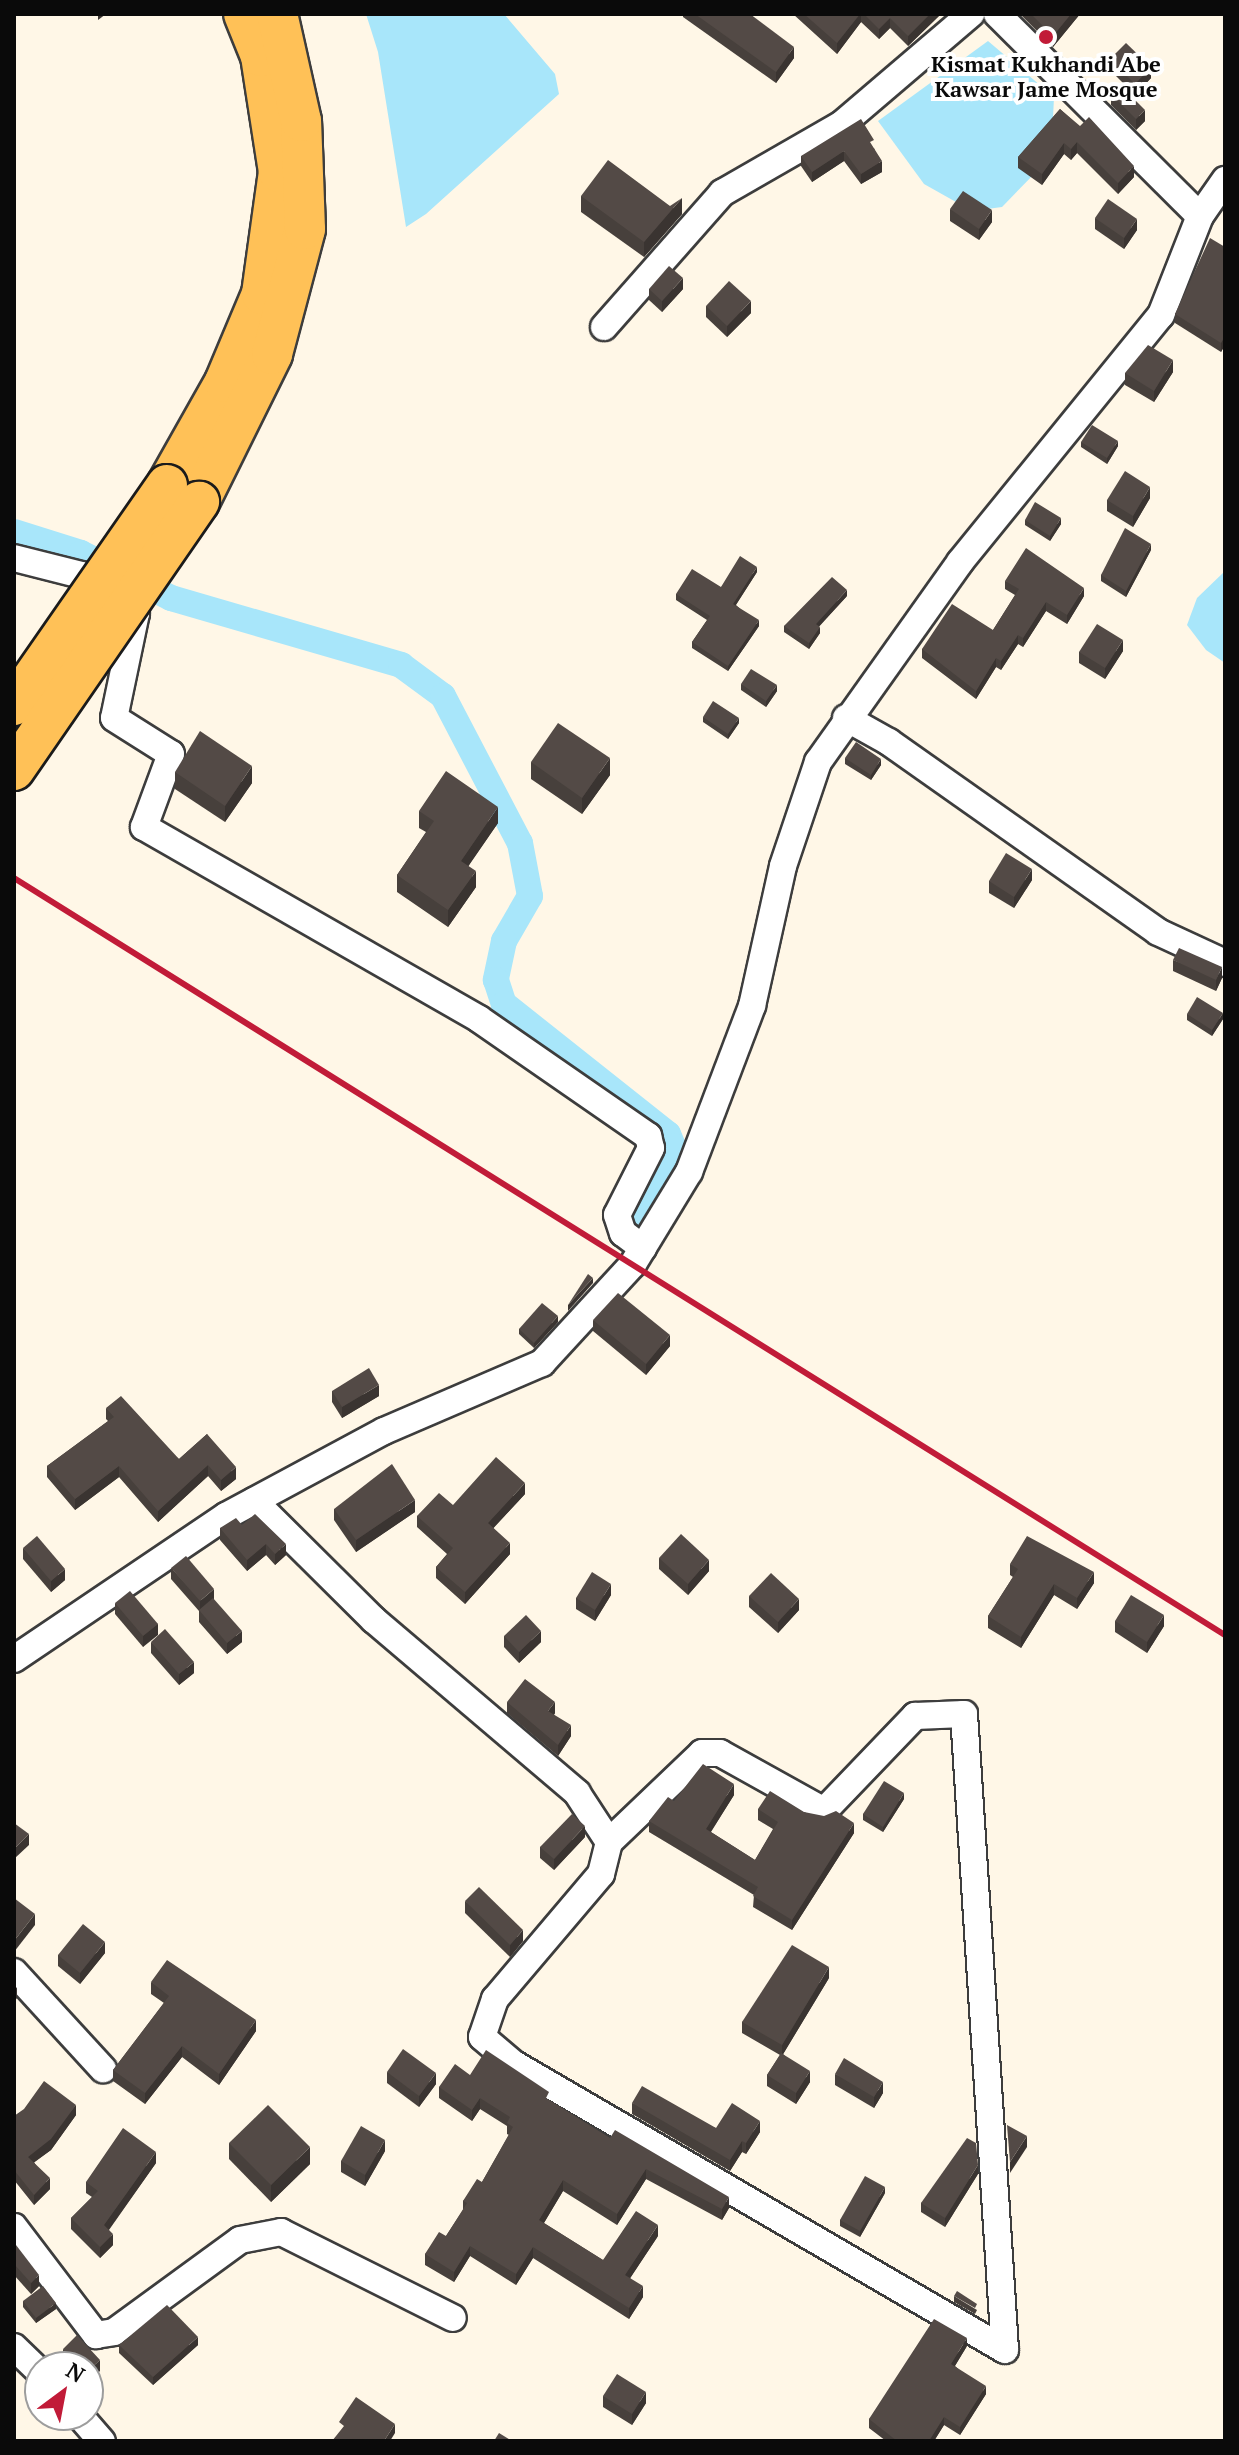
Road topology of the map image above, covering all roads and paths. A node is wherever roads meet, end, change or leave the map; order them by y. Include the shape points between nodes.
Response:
1 (244, 14) edge
2 (277, 14) edge
3 (971, 14) edge
4 (997, 14) edge
5 (1225, 180) edge
6 (1200, 216) junction
7 (604, 327) dead end
8 (183, 493) junction
9 (14, 558) edge
10 (14, 705) edge
11 (846, 718) junction
12 (14, 770) edge
13 (1225, 963) edge
14 (643, 1248) junction
15 (254, 1501) junction
16 (14, 1659) edge
17 (609, 1842) junction
18 (14, 1972) edge
19 (103, 2069) dead end
20 (14, 2227) edge
21 (453, 2318) dead end

1 - 8 main road via 261,56 279,172 262,294
2 - 8 main road via 301,121 305,229 272,354
3 - 7 street via 842,124 722,193
4 - 6 street
5 - 6 street
6 - 11 street via 1161,315 960,562
8 - 10 main road, bridge
8 - 12 main road, bridge
9 - 14 street via 81,575 136,613 114,718 171,754 144,827 479,1019 648,1136 651,1148 617,1215 623,1233
11 - 13 street via 889,742 1158,932
11 - 14 street via 818,762 783,866 752,1006 689,1172
14 - 15 street via 542,1363 384,1431
15 - 16 street via 58,1625
15 - 17 street via 374,1620 577,1793
17 - 17 street via 702,1753 720,1753 824,1811 915,1716 964,1714 1005,2350 514,2064 482,2037 495,1999 601,1874
18 - 19 street
20 - 21 street via 96,2335 114,2332 240,2240 281,2232

